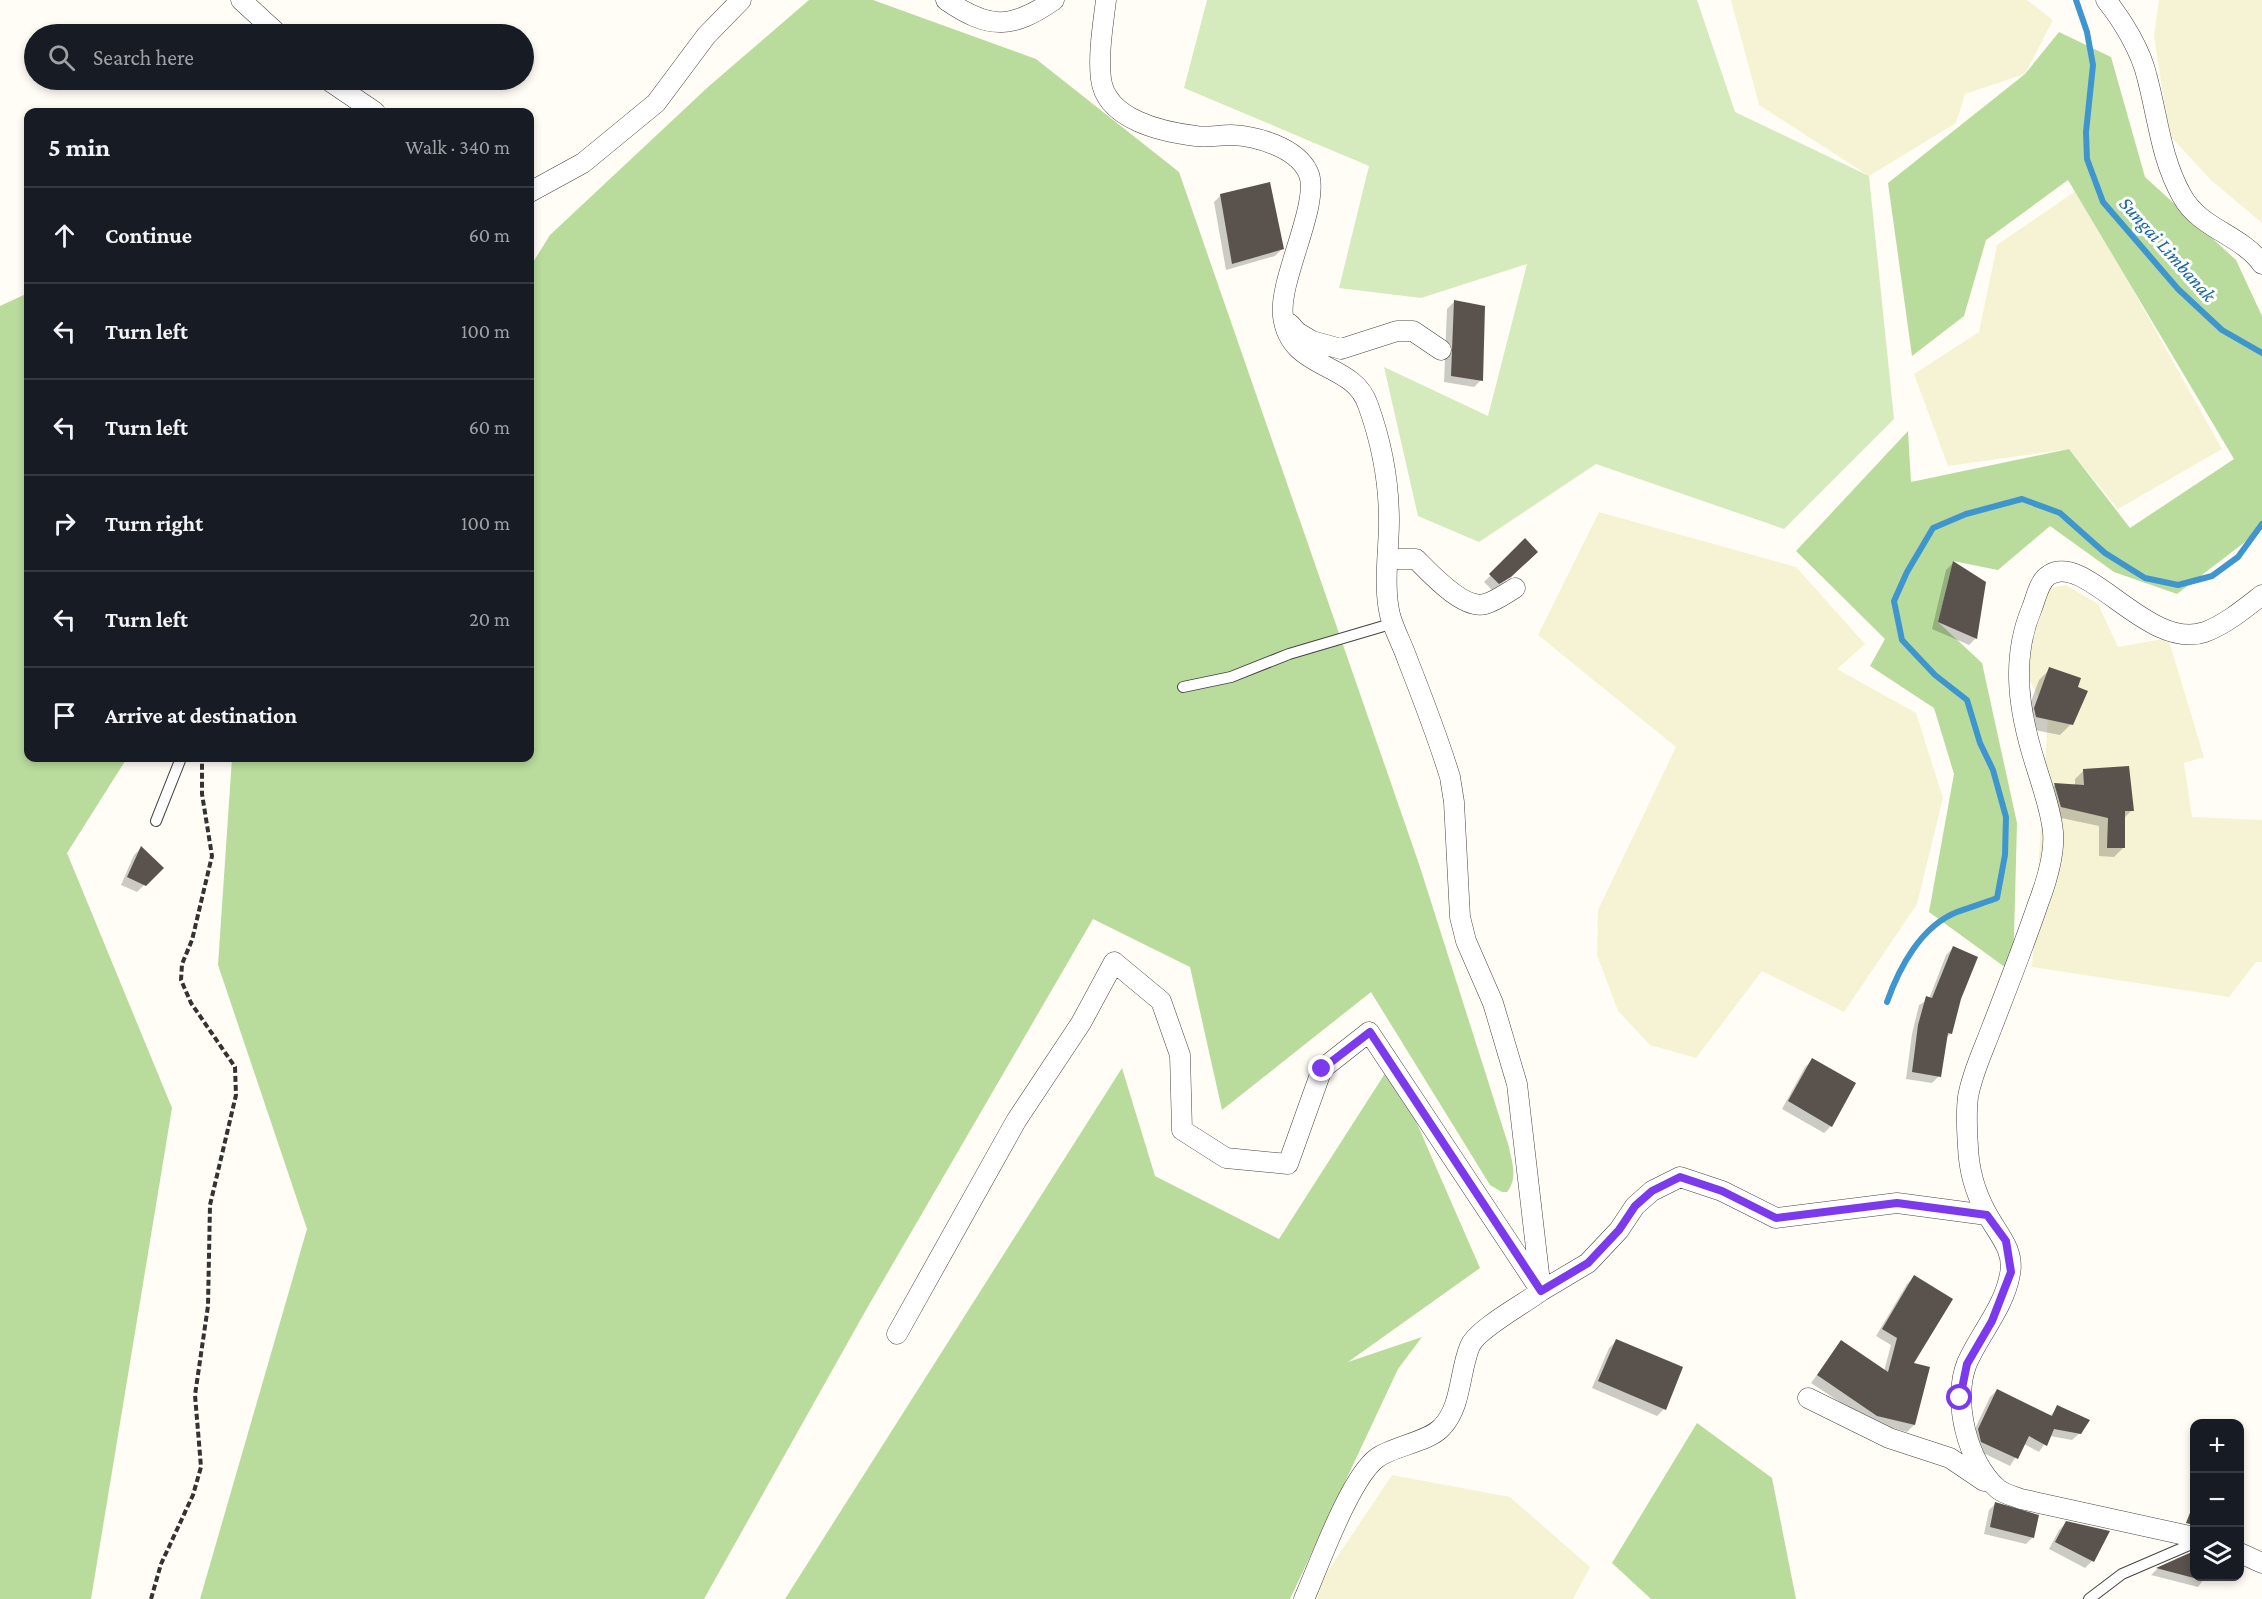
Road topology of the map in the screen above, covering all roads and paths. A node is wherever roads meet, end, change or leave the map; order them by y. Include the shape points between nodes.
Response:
1 (241, 0) edge
2 (741, 0) edge
3 (946, 0) edge
4 (1054, 0) edge
5 (1106, 0) edge
6 (2106, 0) edge
7 (267, 24) edge
8 (343, 90) edge
9 (369, 108) edge
10 (534, 192) edge
11 (2262, 264) edge
12 (1282, 315) junction
13 (1441, 350) dead end
14 (1389, 559) junction
15 (1515, 588) dead end
16 (2262, 595) edge
17 (1394, 623) junction
18 (1183, 687) dead end
19 (179, 762) edge
20 (202, 762) edge
21 (156, 821) dead end
22 (1987, 1215) junction
23 (1541, 1291) junction
24 (897, 1334) dead end
25 (1808, 1398) dead end
26 (2000, 1492) junction
27 (2190, 1536) edge
28 (2190, 1545) edge
29 (2244, 1555) edge
30 (2262, 1563) edge
31 (151, 1599) edge
32 (1304, 1599) edge
33 (2089, 1599) edge

1 - 7 street
2 - 10 street via 706,36 656,103 582,163
3 - 4 street via 969,16 997,22 1014,21
5 - 12 street via 1101,81 1107,96 1122,113 1199,137 1230,135 1258,139 1300,160 1309,173 1309,208 1299,234
6 - 11 street via 2147,75 2168,170 2183,200 2214,229 2254,253
8 - 9 street
12 - 13 street via 1297,332 1312,341 1341,349 1397,331 1413,331
12 - 14 street via 1296,346 1308,358 1348,377 1365,397 1379,439 1387,489
14 - 15 street via 1416,559 1447,589 1483,605
14 - 17 street via 1390,614
16 - 22 street via 2203,633 2180,634 2154,627 2076,574 2048,575 2038,588 2018,653 2020,699 2054,833 2046,882 1968,1098 1973,1183
17 - 18 lane via 1288,654 1231,677
17 - 23 street via 1450,777 1460,917 1493,1003 1517,1084
19 - 21 lane
20 - 31 path via 202,794 212,856 181,980 191,1003 235,1067 236,1095 210,1205 208,1305 195,1395 201,1467 193,1495 161,1564
22 - 23 street via 1897,1203 1776,1218 1722,1191 1680,1177 1652,1191 1635,1206 1588,1263
22 - 26 street via 2006,1241 2011,1272 1992,1321 1967,1364 1960,1398 1972,1455
23 - 24 street via 1370,1032 1322,1069 1288,1164 1226,1158 1182,1130 1180,1055 1161,1001 1114,962 1081,1023 1016,1120
23 - 32 street via 1481,1331 1470,1346 1453,1412 1441,1429 1378,1457 1361,1474
25 - 26 street via 1889,1438 1950,1458
26 - 27 street
28 - 33 lane via 2122,1574
29 - 30 street

